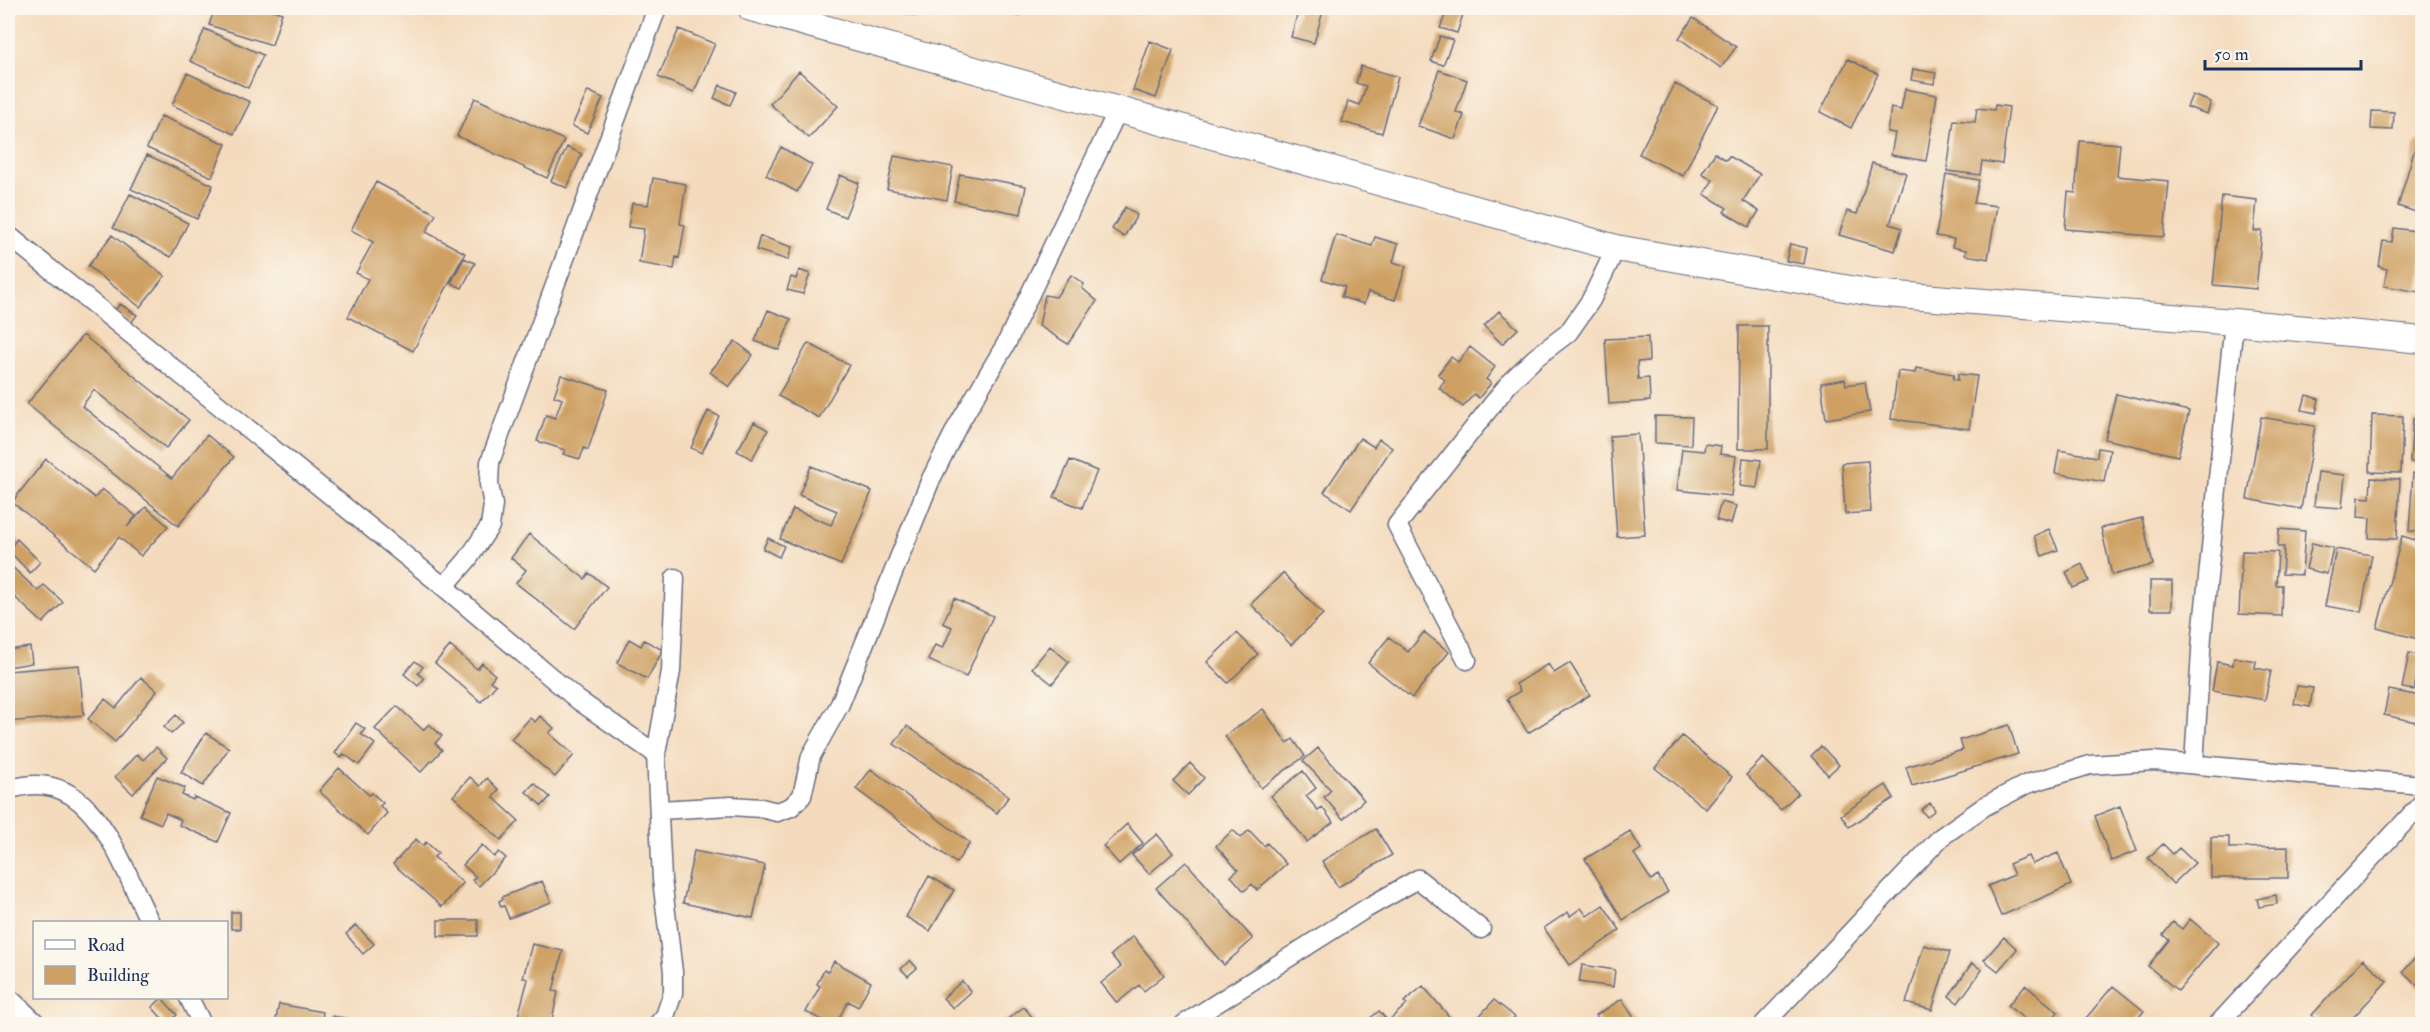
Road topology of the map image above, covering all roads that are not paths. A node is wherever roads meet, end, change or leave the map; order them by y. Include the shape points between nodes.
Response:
1 (657, 8) edge
2 (751, 8) edge
3 (1118, 110) junction
4 (8, 235) edge
5 (1616, 248) junction
6 (2234, 322) junction
7 (2422, 340) edge
8 (675, 578) dead end
9 (444, 587) junction
10 (1467, 660) dead end
11 (656, 754) junction
12 (2194, 764) junction
13 (2422, 785) edge
14 (8, 790) edge
15 (2422, 803) edge
16 (659, 810) junction
17 (150, 921) edge
18 (1481, 929) dead end
19 (8, 997) edge
20 (190, 999) edge
21 (37, 1024) edge
22 (202, 1024) edge
23 (658, 1024) edge
24 (1184, 1024) edge
25 (1764, 1024) edge
26 (2218, 1024) edge

1 - 9 street via 490,462 490,526
2 - 3 street
3 - 5 street
3 - 16 street via 1006,344 931,479 840,704 811,756 802,796 791,807 777,812 731,806
4 - 9 street
5 - 6 street via 1873,293
5 - 10 street via 1591,300 1568,333 1511,381 1397,525
6 - 7 street
6 - 12 street via 2202,636
8 - 11 street via 671,671
9 - 11 street via 578,700
11 - 16 street
12 - 13 street
12 - 25 street via 2154,761 2090,765 2027,784 1985,806 1941,837
14 - 17 street via 27,783 57,786 86,805 108,834
15 - 26 street
16 - 23 street via 673,993
18 - 24 street via 1418,879
19 - 21 street
20 - 22 street

